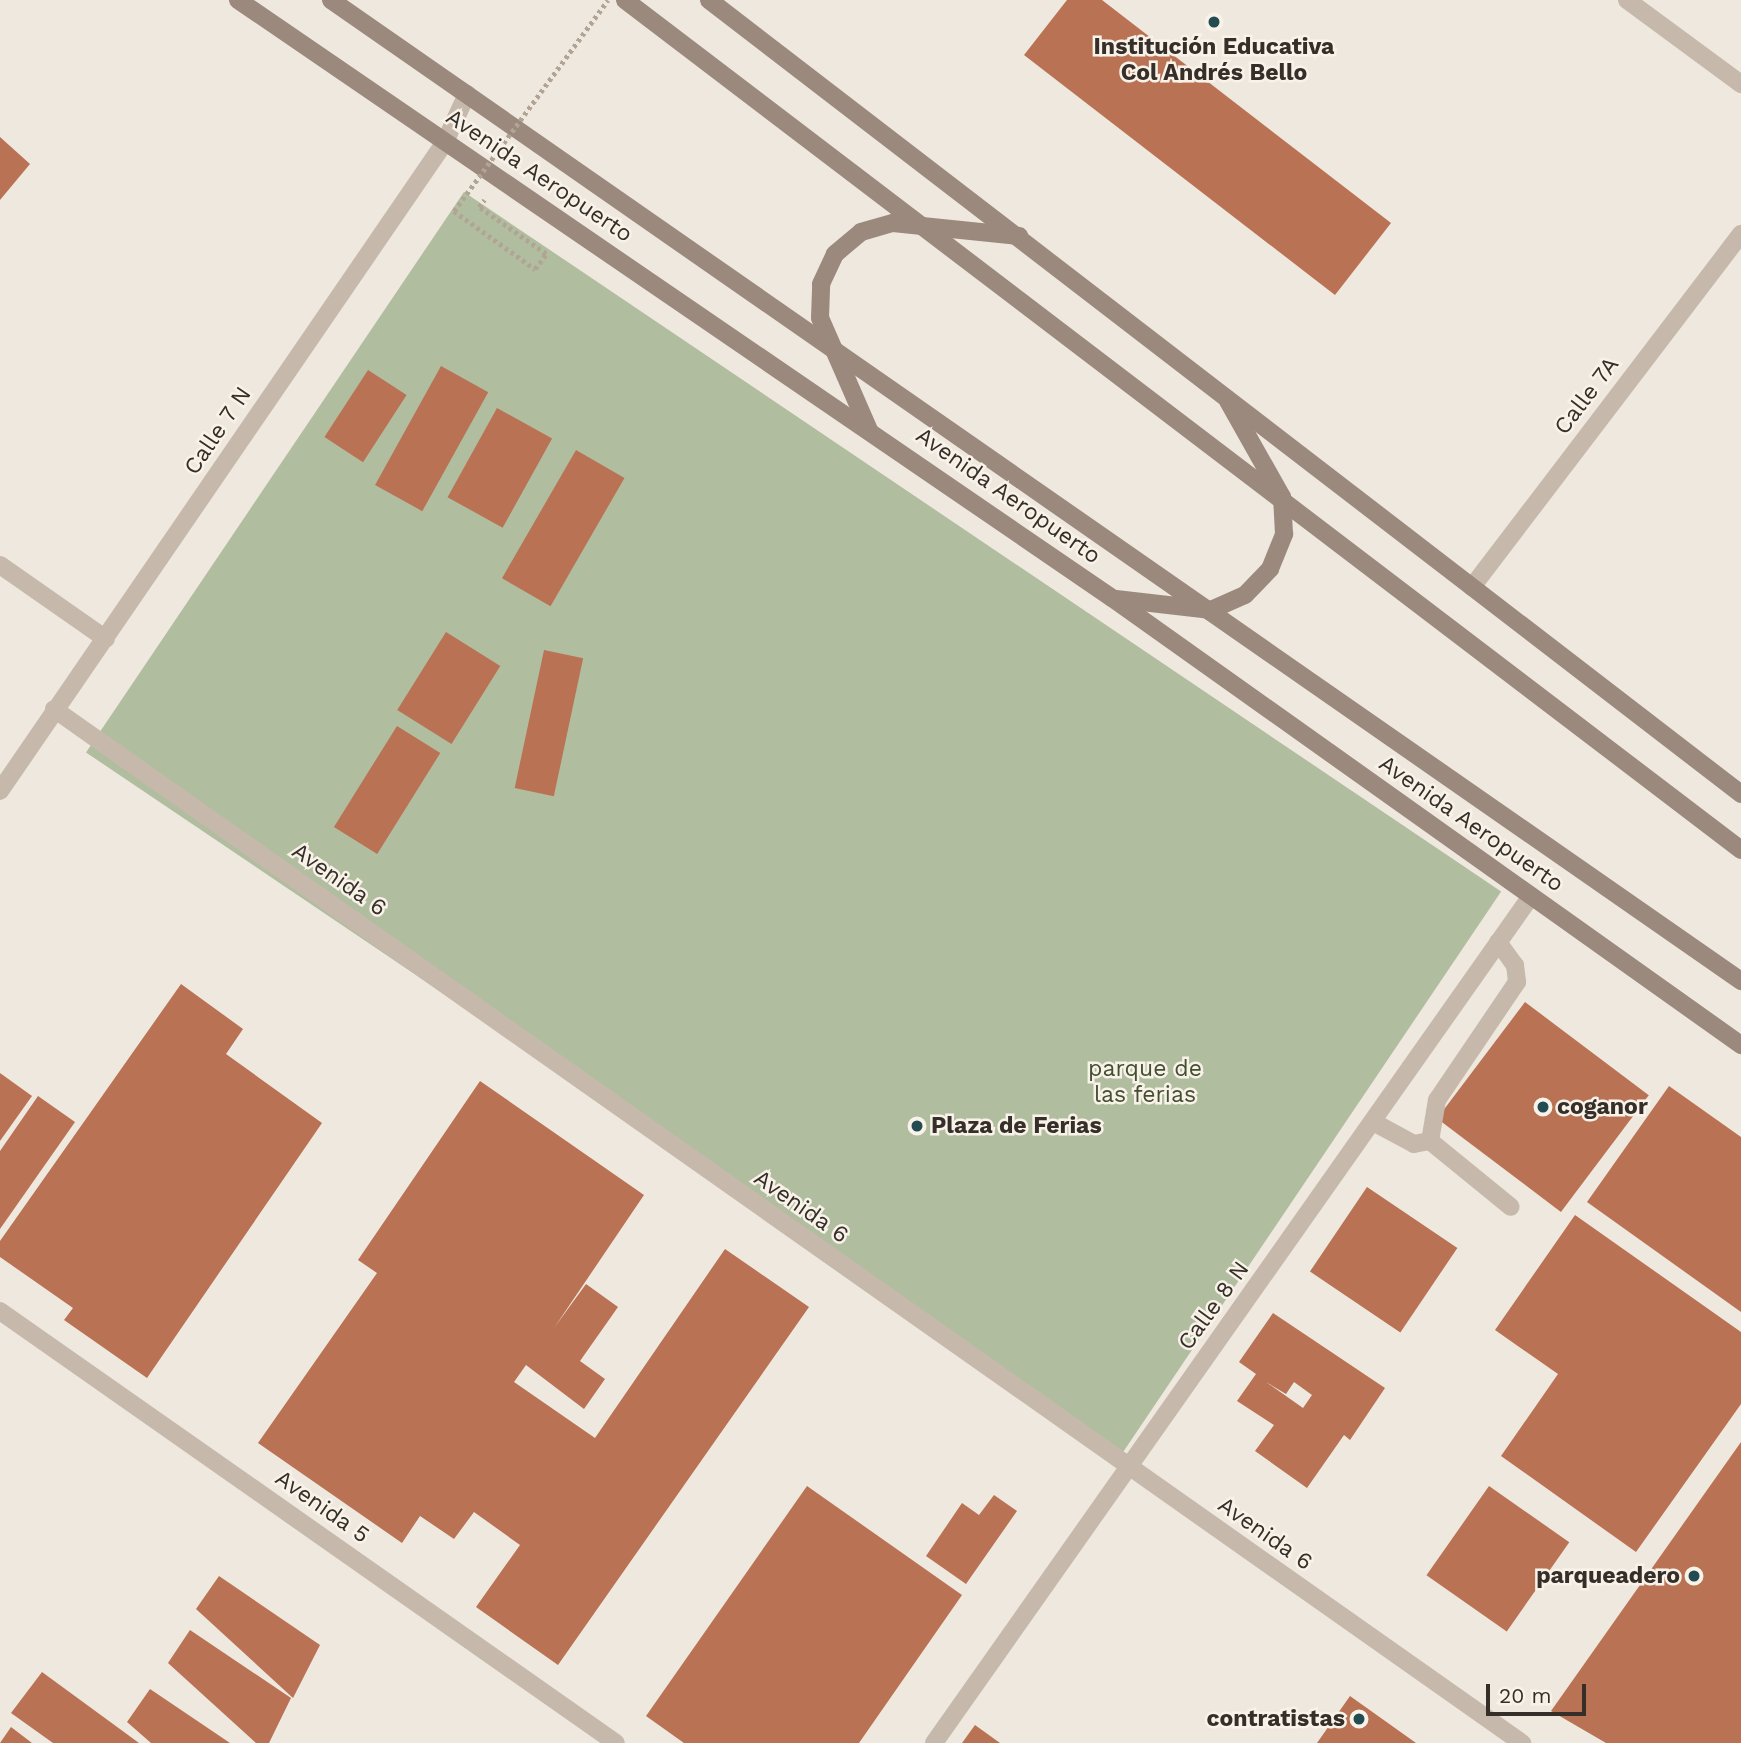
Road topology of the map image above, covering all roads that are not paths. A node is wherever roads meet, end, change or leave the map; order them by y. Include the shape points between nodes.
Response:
1 (238, 0) edge
2 (331, 0) edge
3 (625, 0) edge
4 (709, 0) edge
5 (1627, 0) edge
6 (1741, 84) edge
7 (467, 94) junction
8 (445, 142) junction
9 (925, 227) junction
10 (1741, 234) edge
11 (1019, 236) junction
12 (833, 349) junction
13 (1223, 392) junction
14 (869, 430) junction
15 (1282, 497) junction
16 (0, 565) edge
17 (1472, 587) junction
18 (1112, 598) junction
19 (1211, 610) junction
20 (106, 639) junction
21 (54, 709) junction
22 (0, 791) edge
23 (1741, 794) edge
24 (1741, 850) edge
25 (1531, 896) junction
26 (1498, 942) junction
27 (1741, 981) edge
28 (1741, 1045) edge
29 (1375, 1123) junction
30 (1430, 1141) junction
31 (1511, 1207) dead end
32 (0, 1311) edge
33 (1128, 1468) junction
34 (616, 1743) edge
35 (934, 1743) edge
36 (1522, 1743) edge

1 - 8 main road, Avenida Aeropuerto
2 - 7 main road, Avenida Aeropuerto
3 - 9 main road
4 - 11 main road
5 - 6 street
7 - 8 street, Calle 7 N
7 - 12 main road, Avenida Aeropuerto
8 - 14 main road, Avenida Aeropuerto
8 - 20 street, Calle 7 N
9 - 11 main road
9 - 12 main road via 893,223 861,232 835,254 821,284 820,307
9 - 15 main road
10 - 17 street, Calle 7A
11 - 13 main road
12 - 14 main road
12 - 19 main road, Avenida Aeropuerto
13 - 15 main road
13 - 17 main road
14 - 18 main road, Avenida Aeropuerto
15 - 19 main road via 1283,534 1270,569 1245,595
15 - 24 main road
16 - 20 street
17 - 23 main road
18 - 19 main road
18 - 25 main road, Avenida Aeropuerto
19 - 27 main road, Avenida Aeropuerto
20 - 21 street, Calle 7 N
21 - 22 street, Calle 7 N
21 - 33 street, Avenida 6
25 - 26 street, Calle 8 N
25 - 28 main road, Avenida Aeropuerto
26 - 29 street, Calle 8 N
26 - 30 street via 1514,965 1517,982 1437,1100
29 - 30 street via 1414,1144
29 - 33 street, Calle 8 N
30 - 31 street
32 - 34 street, Avenida 5
33 - 35 street, Calle 8 N
33 - 36 street, Avenida 6

